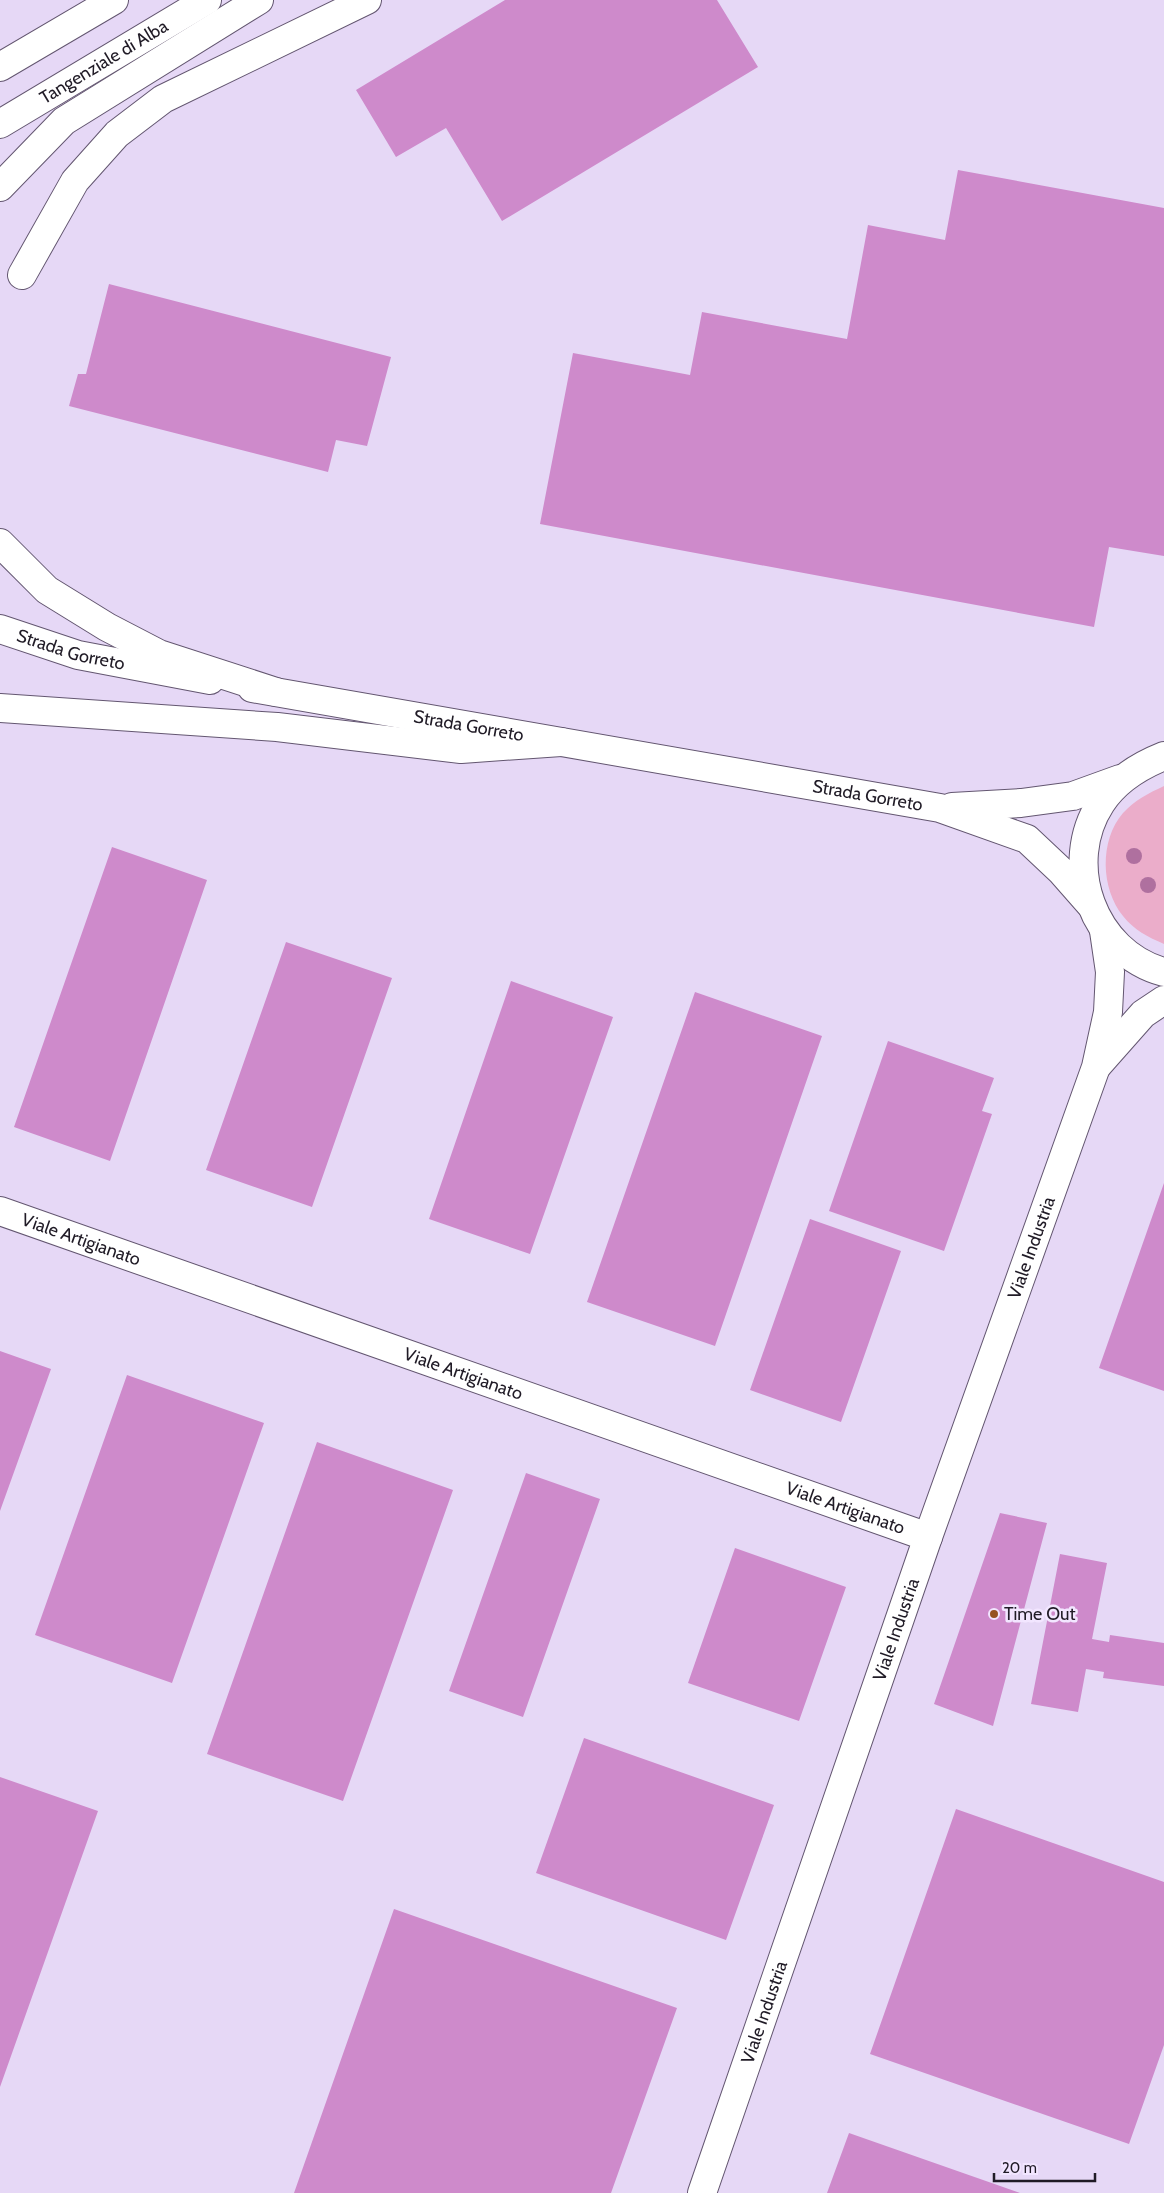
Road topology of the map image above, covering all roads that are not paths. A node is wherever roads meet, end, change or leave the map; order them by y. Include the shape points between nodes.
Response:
1 (114, 0) edge
2 (207, 0) edge
3 (259, 0) edge
4 (367, 0) edge
5 (0, 67) edge
6 (0, 124) edge
7 (0, 187) edge
8 (22, 275) dead end
9 (0, 543) edge
10 (0, 629) edge
11 (276, 692) junction
12 (0, 708) edge
13 (561, 742) junction
14 (1164, 756) edge
15 (1124, 777) junction
16 (940, 808) junction
17 (1090, 904) junction
18 (1104, 931) junction
19 (1164, 972) edge
20 (1164, 1000) edge
21 (1096, 1067) junction
22 (0, 1212) edge
23 (928, 1537) junction
24 (702, 2193) edge

1 - 5 main road
2 - 6 main road, Tangenziale di Alba
3 - 7 main road via 64,121
4 - 8 main road via 163,99 117,134 75,181
9 - 11 main road via 47,590 107,627 159,654
10 - 11 main road, Strada Gorreto via 78,655
11 - 13 main road, Strada Gorreto
12 - 13 main road via 278,727 461,749
13 - 16 main road, Strada Gorreto
14 - 15 main road
15 - 16 main road, Strada Gorreto via 1073,796
15 - 17 main road via 1101,803 1087,835 1083,870
16 - 17 main road, Strada Gorreto via 1027,839
17 - 18 main road
18 - 19 main road via 1126,954
18 - 21 main road, Viale Industria via 1110,972
20 - 21 main road, Viale Industria via 1143,1014
21 - 23 main road, Viale Industria
22 - 23 main road, Viale Artigianato
23 - 24 main road, Viale Industria

